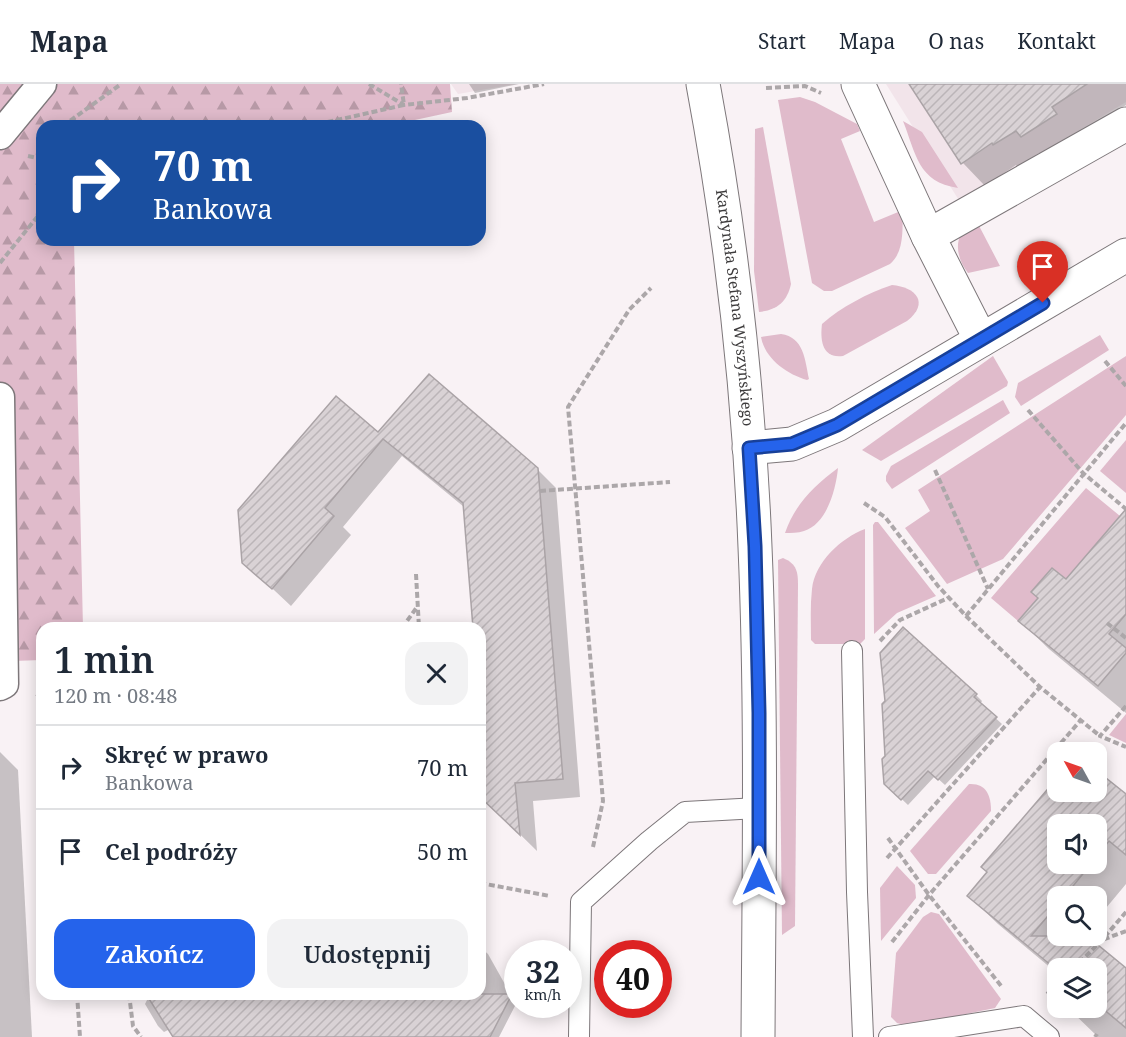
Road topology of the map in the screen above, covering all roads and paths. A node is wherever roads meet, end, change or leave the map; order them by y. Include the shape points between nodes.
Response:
1 (42, 84) edge
2 (122, 84) edge
3 (369, 84) edge
4 (401, 84) edge
5 (544, 84) edge
6 (703, 84) edge
7 (858, 84) edge
8 (404, 105) junction
9 (71, 120) edge
10 (337, 120) edge
11 (1126, 124) edge
12 (0, 135) edge
13 (36, 218) edge
14 (928, 236) junction
15 (1126, 255) edge
16 (0, 262) edge
17 (651, 288) dead end
18 (981, 340) junction
19 (1105, 361) dead end
20 (1126, 386) edge
21 (0, 397) edge
22 (1028, 410) dead end
23 (1126, 423) edge
24 (749, 448) junction
25 (935, 470) dead end
26 (1083, 473) junction
27 (670, 482) dead end
28 (576, 489) junction
29 (540, 491) dead end
30 (864, 503) dead end
31 (1126, 509) edge
32 (416, 574) dead end
33 (988, 589) junction
34 (948, 598) junction
35 (417, 606) junction
36 (966, 616) junction
37 (406, 622) edge
38 (418, 622) edge
39 (1107, 623) dead end
40 (1126, 638) edge
41 (878, 643) dead end
42 (852, 651) dead end
43 (0, 686) edge
44 (1040, 687) junction
45 (1126, 706) edge
46 (1080, 721) junction
47 (1100, 736) junction
48 (1126, 747) edge
49 (855, 791) junction
50 (758, 808) junction
51 (896, 849) junction
52 (486, 884) edge
53 (857, 892) junction
54 (929, 895) junction
55 (581, 902) junction
56 (1126, 912) edge
57 (1126, 931) edge
58 (1107, 934) edge
59 (1107, 938) edge
60 (889, 946) dead end
61 (1096, 946) edge
62 (1084, 958) edge
63 (1047, 994) edge
64 (77, 1000) edge
65 (130, 1000) edge
66 (1024, 1016) junction
67 (80, 1037) edge
68 (141, 1037) edge
69 (579, 1037) edge
70 (758, 1037) edge
71 (863, 1037) edge
72 (889, 1037) edge
73 (1049, 1037) edge

1 - 12 street
2 - 9 path
3 - 8 path
4 - 8 path
5 - 8 path
6 - 24 street, Kardynała Stefana Wyszyńskiego via 732,274
7 - 14 street
8 - 10 path
11 - 14 street
13 - 16 path
14 - 18 street
15 - 18 street
17 - 28 path via 628,310 568,407
18 - 24 street via 837,425 792,444
19 - 20 path
21 - 43 street via 4,684
22 - 26 path
23 - 26 path
24 - 50 street, Kardynała Stefana Wyszyńskiego via 755,546
25 - 33 path
26 - 31 path
26 - 33 path
27 - 28 path
28 - 29 path
28 - 55 path via 603,801
30 - 34 path via 885,517
32 - 35 path
33 - 36 path
34 - 36 path
34 - 41 path via 900,620
35 - 37 path
35 - 38 path
36 - 44 path
39 - 40 path
42 - 49 lane
44 - 46 path
44 - 51 path
45 - 47 path
46 - 47 path
46 - 54 path
47 - 48 path
49 - 51 path
49 - 53 lane
50 - 55 lane via 685,812
50 - 70 street, Kardynała Stefana Wyszyńskiego
51 - 53 path
51 - 54 path
52 - 55 path
53 - 71 lane
54 - 60 path
54 - 66 path
55 - 69 lane
56 - 58 path
57 - 59 path
61 - 62 path
63 - 66 path
64 - 67 path
65 - 68 path via 133,1026
66 - 72 lane
66 - 73 lane

